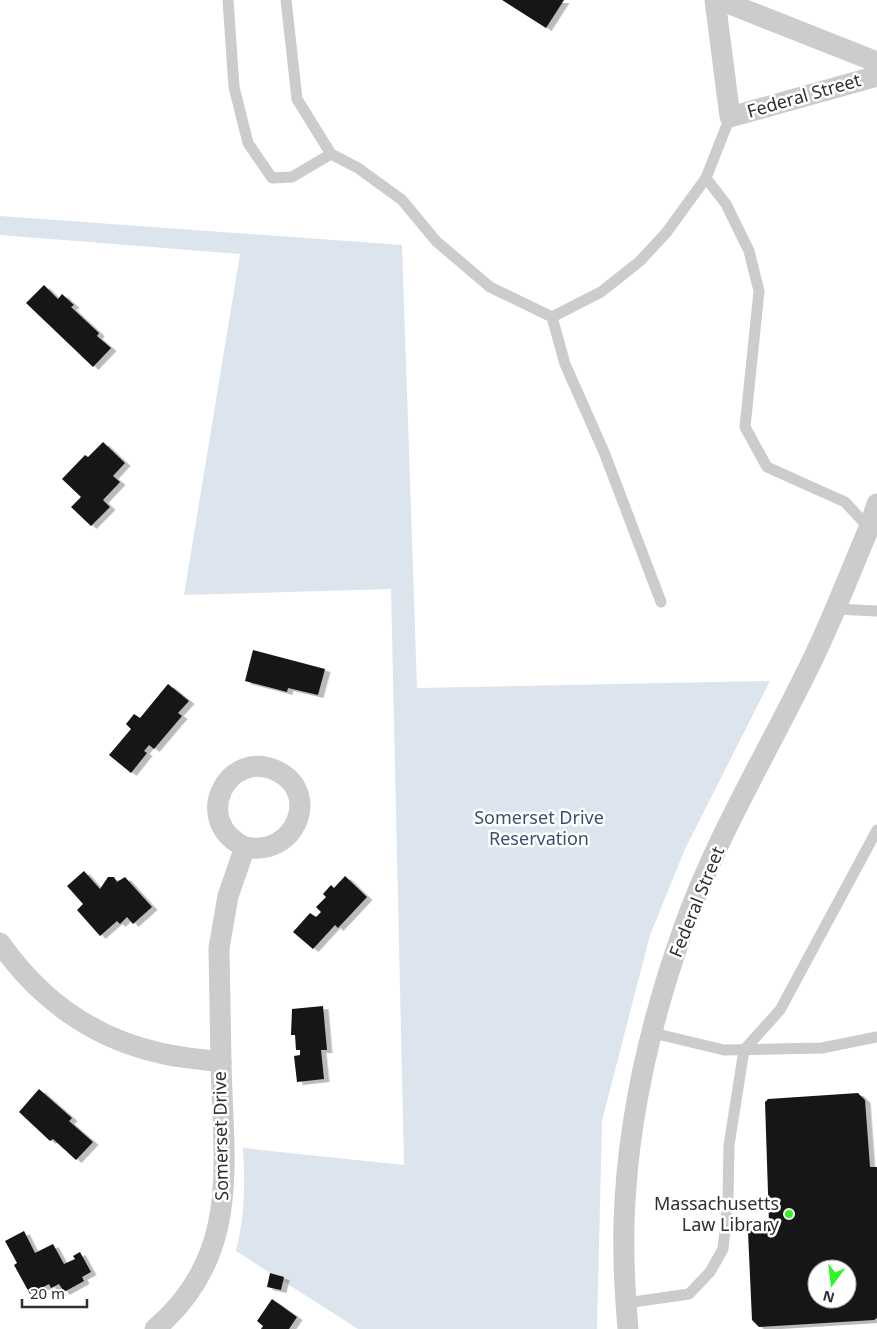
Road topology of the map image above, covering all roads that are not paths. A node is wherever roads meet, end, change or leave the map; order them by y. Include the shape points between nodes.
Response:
1 (228, 0) edge
2 (286, 0) edge
3 (715, 0) edge
4 (720, 0) edge
5 (877, 62) edge
6 (877, 76) edge
7 (730, 117) junction
8 (331, 154) junction
9 (706, 178) junction
10 (552, 317) junction
11 (877, 504) edge
12 (870, 528) junction
13 (661, 602) dead end
14 (835, 608) junction
15 (877, 610) edge
16 (877, 830) edge
17 (245, 847) dead end
18 (0, 943) edge
19 (653, 1033) junction
20 (877, 1037) edge
21 (744, 1050) junction
22 (221, 1062) junction
23 (626, 1303) junction
24 (155, 1329) edge
25 (628, 1329) edge

1 - 8 lane via 234,87 248,143 272,178 292,177
2 - 8 lane via 297,99
3 - 7 street, Federal Street
4 - 5 street, Federal Street
6 - 7 street, Federal Street
7 - 9 lane
8 - 10 lane via 358,168 402,200 436,241 490,287
9 - 10 lane via 666,233 640,261 601,292
9 - 12 lane via 726,204 749,251 758,291 745,427 767,467 845,502
10 - 13 lane via 565,364 604,452
11 - 12 street, Federal Street
12 - 14 street, Federal Street
14 - 15 lane
14 - 19 street, Federal Street via 810,666 711,861 683,930
16 - 21 lane via 780,1010
17 - 22 street via 226,904 219,948
18 - 22 street, Somerset Drive via 31,982 52,1002 101,1033 161,1053
19 - 21 lane via 724,1050
19 - 23 street, Federal Street via 631,1145 624,1222
20 - 21 lane via 822,1048
21 - 23 lane via 729,1145 728,1200 722,1249 710,1272 689,1294
22 - 24 street, Somerset Drive via 224,1181 217,1237 194,1288 177,1310
23 - 25 street, Federal Street

